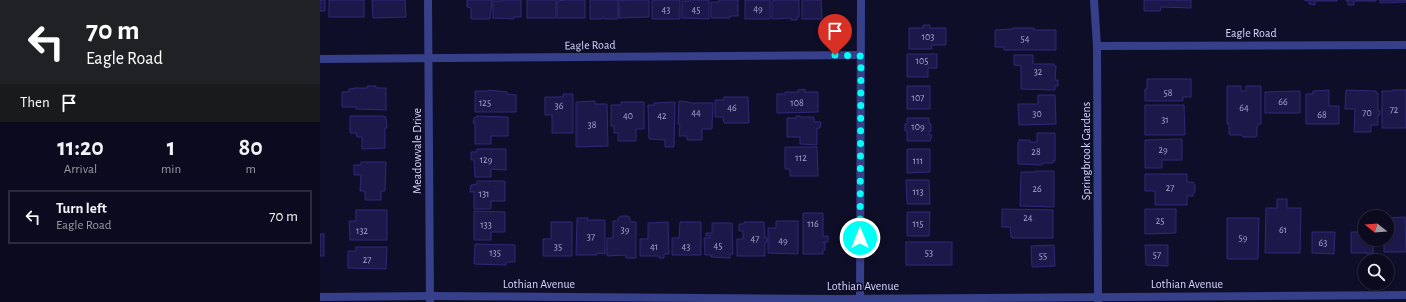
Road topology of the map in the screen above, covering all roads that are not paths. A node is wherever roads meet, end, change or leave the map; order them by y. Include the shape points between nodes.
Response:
1 (428, 0) edge
2 (861, 0) edge
3 (1094, 0) edge
4 (1406, 45) edge
5 (1097, 46) junction
6 (861, 56) junction
7 (428, 58) junction
8 (320, 59) edge
9 (1406, 295) edge
10 (320, 297) edge
11 (430, 299) edge
12 (1098, 299) edge
13 (860, 300) edge

1 - 7 street, Meadowvale Drive
2 - 6 street
3 - 5 street, Springbrook Gardens
4 - 5 street, Eagle Road
5 - 12 street, Springbrook Gardens
6 - 7 street, Eagle Road
6 - 13 street
7 - 8 street, Eagle Road
7 - 11 street, Meadowvale Drive
9 - 12 street, Lothian Avenue
10 - 11 street, Lothian Avenue
11 - 13 street, Lothian Avenue
12 - 13 street, Lothian Avenue

